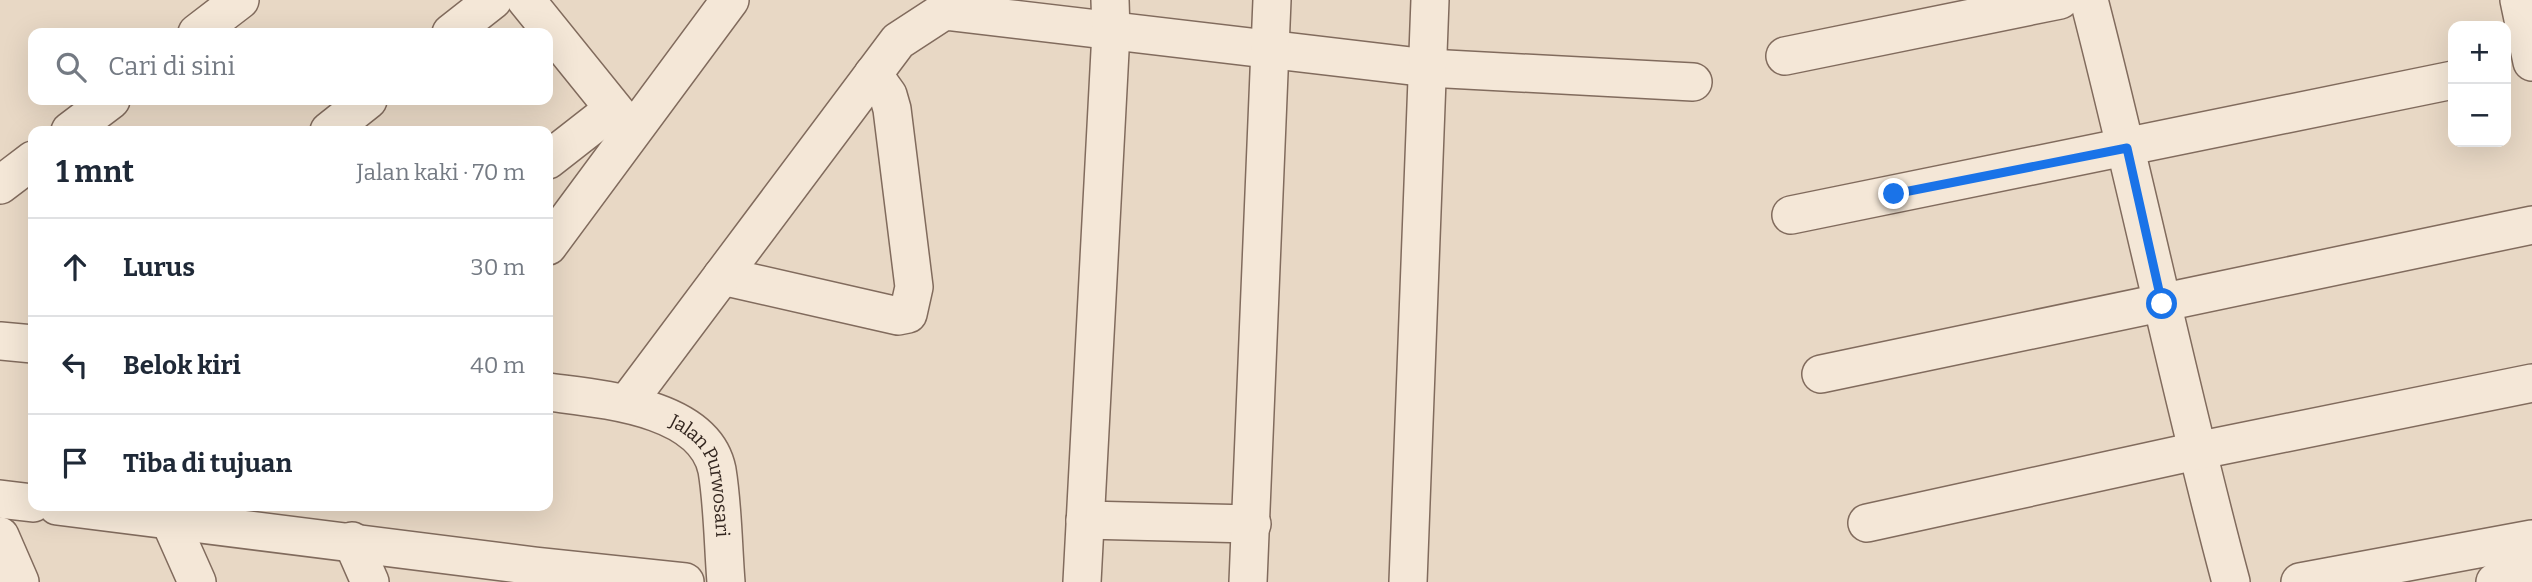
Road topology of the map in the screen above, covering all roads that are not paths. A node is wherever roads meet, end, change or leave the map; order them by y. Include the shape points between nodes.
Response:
1 (240, 0) edge
2 (493, 0) edge
3 (526, 0) edge
4 (730, 0) edge
5 (1272, 0) edge
6 (1430, 0) edge
7 (2060, 0) edge
8 (2089, 0) edge
9 (2519, 0) edge
10 (944, 5) edge
11 (1111, 16) edge
12 (204, 28) edge
13 (457, 28) edge
14 (548, 28) edge
15 (553, 34) edge
16 (1271, 49) junction
17 (1785, 56) dead end
18 (2532, 63) edge
19 (1428, 68) junction
20 (2511, 68) edge
21 (873, 74) junction
22 (2448, 81) edge
23 (1693, 82) dead end
24 (104, 105) edge
25 (362, 105) edge
26 (622, 120) junction
27 (77, 126) edge
28 (335, 126) edge
29 (2127, 148) junction
30 (553, 157) edge
31 (28, 164) edge
32 (0, 186) edge
33 (1791, 215) dead end
34 (2532, 225) edge
35 (553, 237) edge
36 (722, 276) junction
37 (2162, 304) junction
38 (0, 341) edge
39 (28, 344) edge
40 (1821, 374) dead end
41 (2532, 383) edge
42 (553, 393) edge
43 (627, 403) junction
44 (2196, 451) junction
45 (0, 499) edge
46 (28, 502) edge
47 (100, 511) edge
48 (169, 519) junction
49 (1085, 520) junction
50 (1867, 523) dead end
51 (1252, 524) junction
52 (0, 536) edge
53 (2532, 538) edge
54 (352, 541) junction
55 (539, 574) edge
56 (2532, 575) edge
57 (20, 582) edge
58 (197, 582) edge
59 (370, 582) edge
60 (685, 582) edge
61 (726, 582) edge
62 (1082, 582) edge
63 (1248, 582) edge
64 (1408, 582) edge
65 (2231, 582) edge
66 (2300, 582) edge
67 (2495, 582) edge

1 - 12 street
2 - 13 street
3 - 14 street
4 - 26 street
5 - 16 street
6 - 19 street
7 - 17 street
8 - 29 street
9 - 18 street
10 - 11 street
10 - 21 street via 898,41
11 - 16 street
11 - 49 street
15 - 26 street
16 - 19 street
16 - 51 street
18 - 20 street
19 - 23 street
19 - 64 street
21 - 36 street
21 - 36 street via 892,109 914,287 908,314 898,316
22 - 29 street
24 - 27 street
25 - 28 street
26 - 30 street
26 - 35 street
29 - 33 street
29 - 37 street
31 - 32 street
34 - 37 street
36 - 43 street
37 - 40 street
37 - 44 street
38 - 39 street
41 - 44 street
42 - 43 street, Jalan Purwosari
43 - 61 street, Jalan Purwosari via 684,424 704,440 716,468
44 - 50 street
44 - 65 street
45 - 46 street
47 - 48 street
48 - 54 street
48 - 58 street
49 - 51 street
49 - 62 street
51 - 63 street
52 - 57 street
53 - 66 street
54 - 55 street
54 - 59 street
55 - 60 street
56 - 67 street

